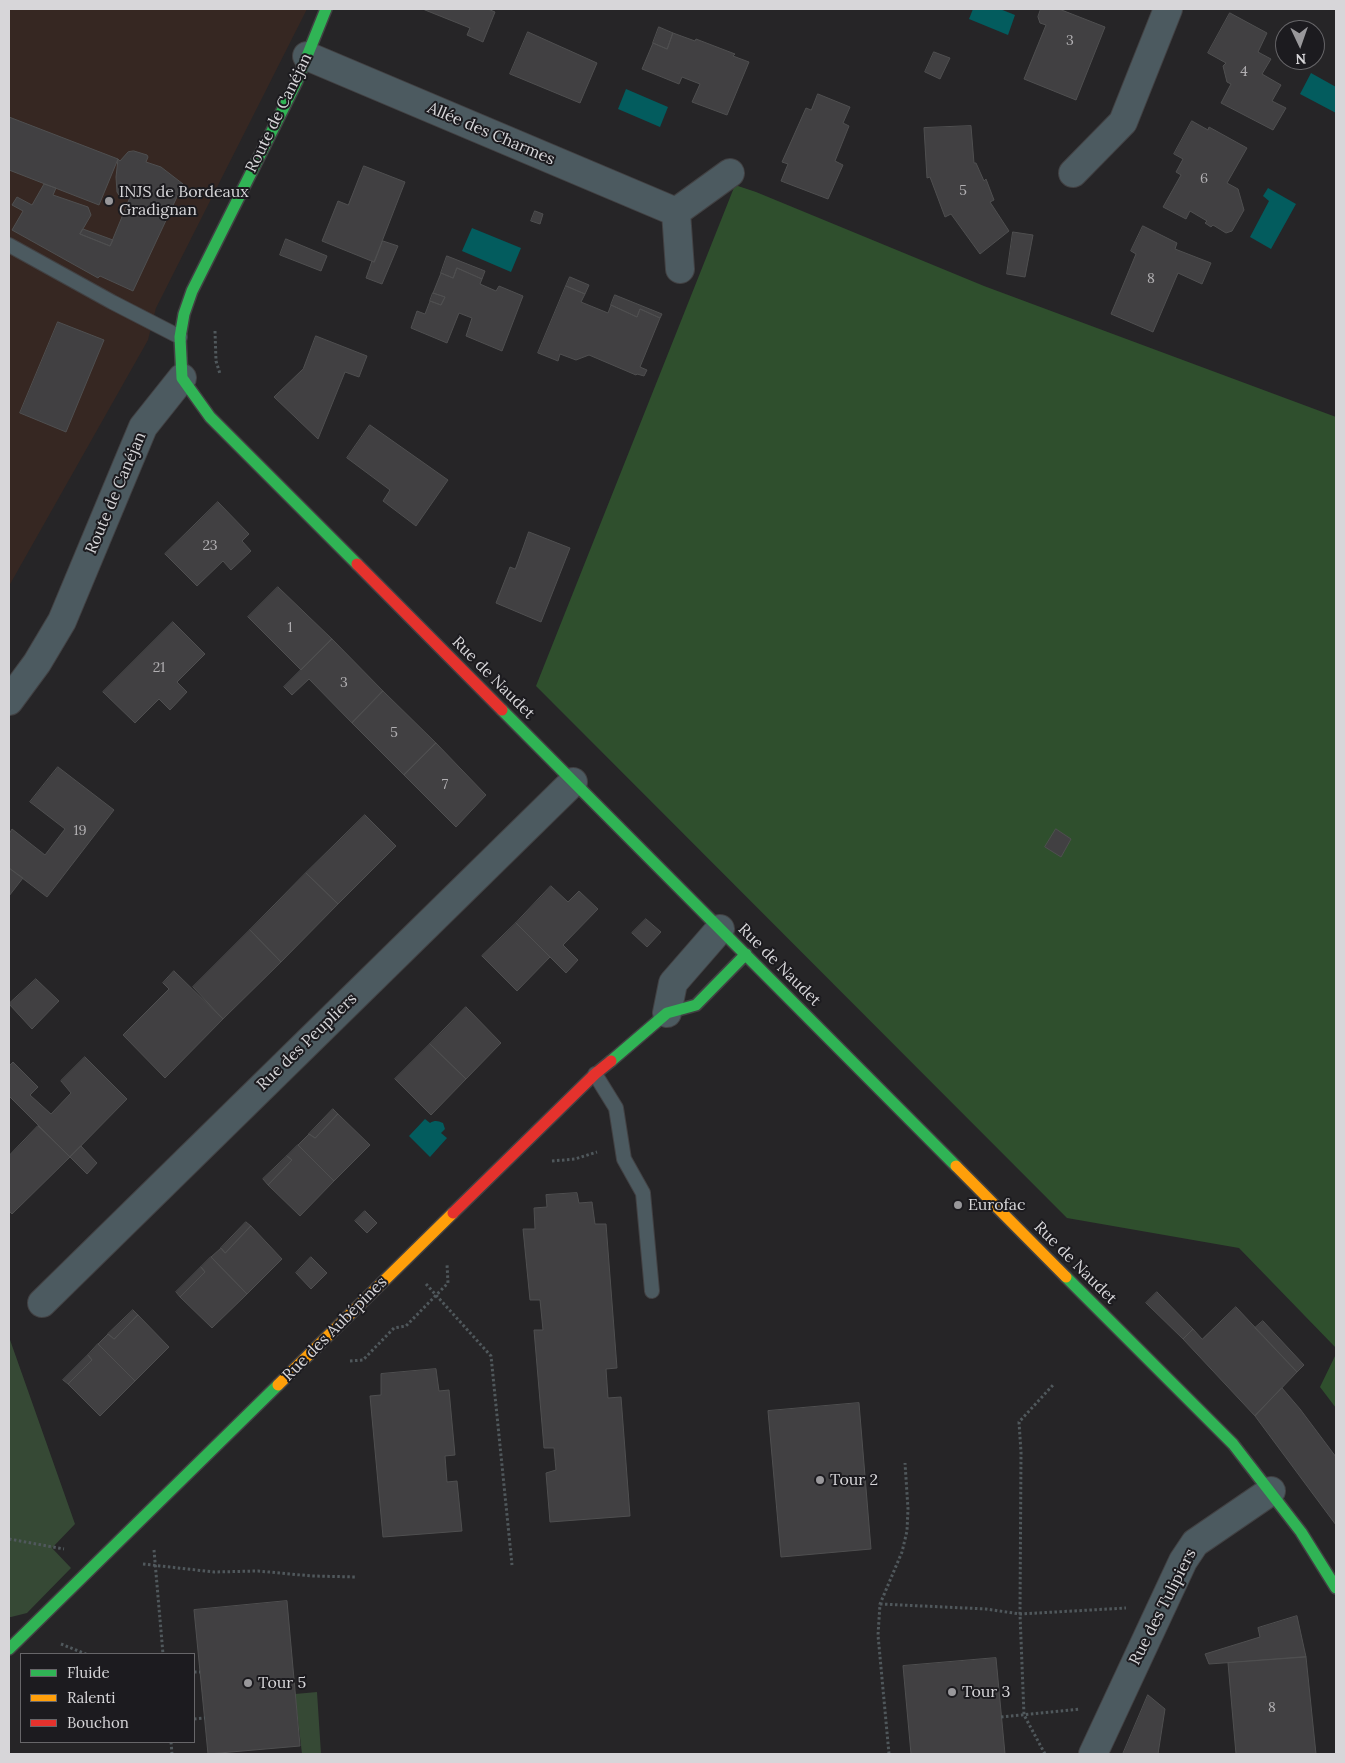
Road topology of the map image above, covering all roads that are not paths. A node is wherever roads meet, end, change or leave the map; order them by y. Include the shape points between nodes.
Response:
1 (326, 9) edge
2 (1168, 9) edge
3 (307, 56) junction
4 (730, 173) dead end
5 (1073, 173) dead end
6 (676, 212) junction
7 (9, 245) edge
8 (680, 269) dead end
9 (180, 337) junction
10 (182, 378) junction
11 (9, 701) edge
12 (573, 782) junction
13 (720, 929) junction
14 (746, 954) junction
15 (667, 1013) junction
16 (595, 1074) junction
17 (652, 1291) dead end
18 (42, 1303) dead end
19 (1271, 1491) junction
20 (1336, 1588) edge
21 (9, 1649) edge
22 (1093, 1754) edge

1 - 3 street, Route de Canéjan
2 - 5 street via 1123,122
3 - 6 street, Allée des Charmes
3 - 9 street, Route de Canéjan via 192,291
4 - 6 street
6 - 8 street
7 - 9 lane
9 - 10 street, Route de Canéjan
10 - 11 street, Route de Canéjan via 143,427 62,621 37,664
10 - 12 street, Rue de Naudet via 210,417
12 - 13 street, Rue de Naudet
12 - 18 street, Rue des Peupliers
13 - 14 street, Rue de Naudet
13 - 15 street via 673,983
14 - 15 street, Rue des Aubépines via 696,1006
14 - 19 street, Rue de Naudet via 1233,1444
15 - 16 street, Rue des Aubépines
16 - 17 lane via 616,1108 624,1159 643,1193
16 - 21 street, Rue des Aubépines
19 - 20 street, Rue de Naudet via 1298,1526
19 - 22 street, Rue des Tulipiers via 1195,1543 1183,1561

